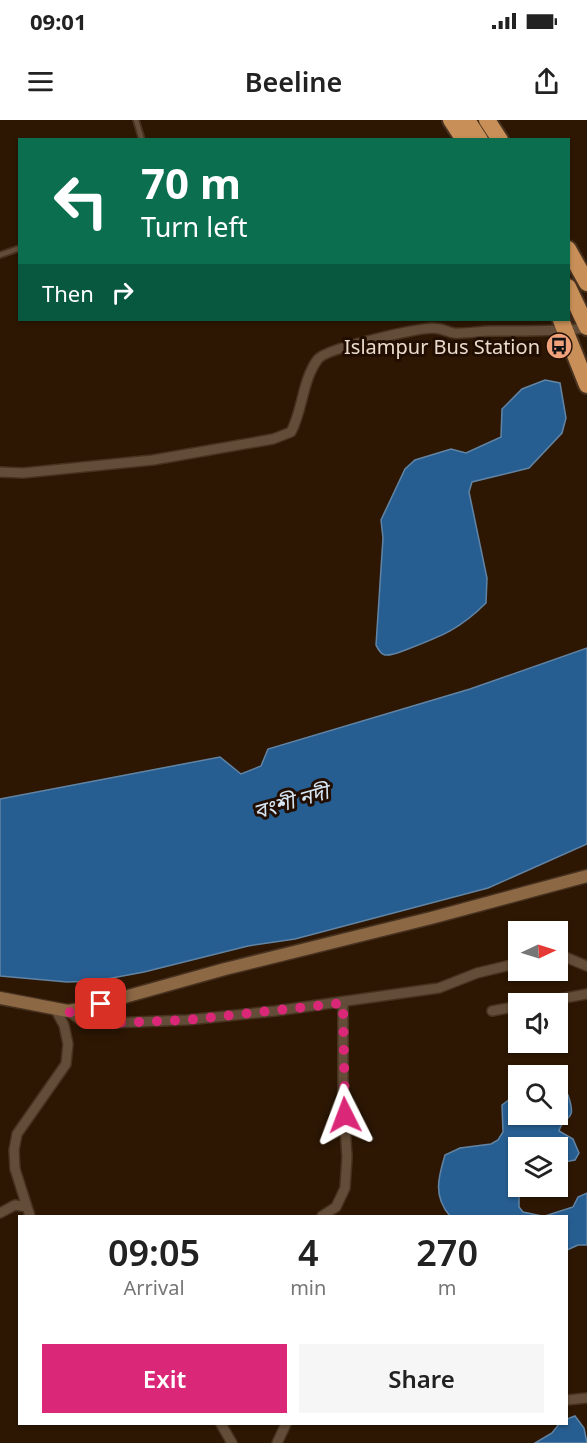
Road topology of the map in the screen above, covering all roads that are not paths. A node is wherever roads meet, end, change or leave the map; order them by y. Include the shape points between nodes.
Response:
1 (136, 120) edge
2 (452, 120) edge
3 (467, 120) edge
4 (487, 120) edge
5 (140, 138) edge
6 (463, 138) edge
7 (479, 138) edge
8 (499, 138) edge
9 (18, 249) edge
10 (570, 253) edge
11 (0, 255) edge
12 (587, 283) edge
13 (570, 291) edge
14 (563, 325) edge
15 (587, 327) edge
16 (587, 385) edge
17 (0, 472) edge
18 (587, 876) edge
19 (568, 958) edge
20 (508, 966) edge
21 (587, 966) edge
22 (587, 994) edge
23 (568, 997) edge
24 (0, 998) edge
25 (343, 1003) junction
26 (508, 1008) edge
27 (62, 1010) junction
28 (492, 1011) dead end
29 (29, 1212) edge
30 (0, 1213) edge
31 (324, 1215) edge
32 (587, 1398) edge
33 (568, 1400) edge
34 (222, 1425) edge
35 (286, 1425) edge
36 (232, 1443) edge
37 (277, 1443) edge

1 - 5 lane
2 - 6 highway
3 - 7 highway
4 - 8 highway
9 - 11 lane
10 - 12 highway
13 - 15 highway
14 - 15 street
14 - 16 highway
14 - 17 street via 546,333 451,333 431,328 333,351 319,358 291,432 273,439 153,460
18 - 27 street via 95,1005
19 - 21 street
20 - 25 street via 439,988
22 - 23 street
24 - 27 street
25 - 27 street via 187,1020 111,1023 82,1021
25 - 31 street via 345,1188 336,1207
26 - 28 street
27 - 29 street via 68,1044 66,1064 17,1134 14,1150 15,1169
29 - 30 street via 15,1205
32 - 33 street
34 - 36 street
35 - 37 street

